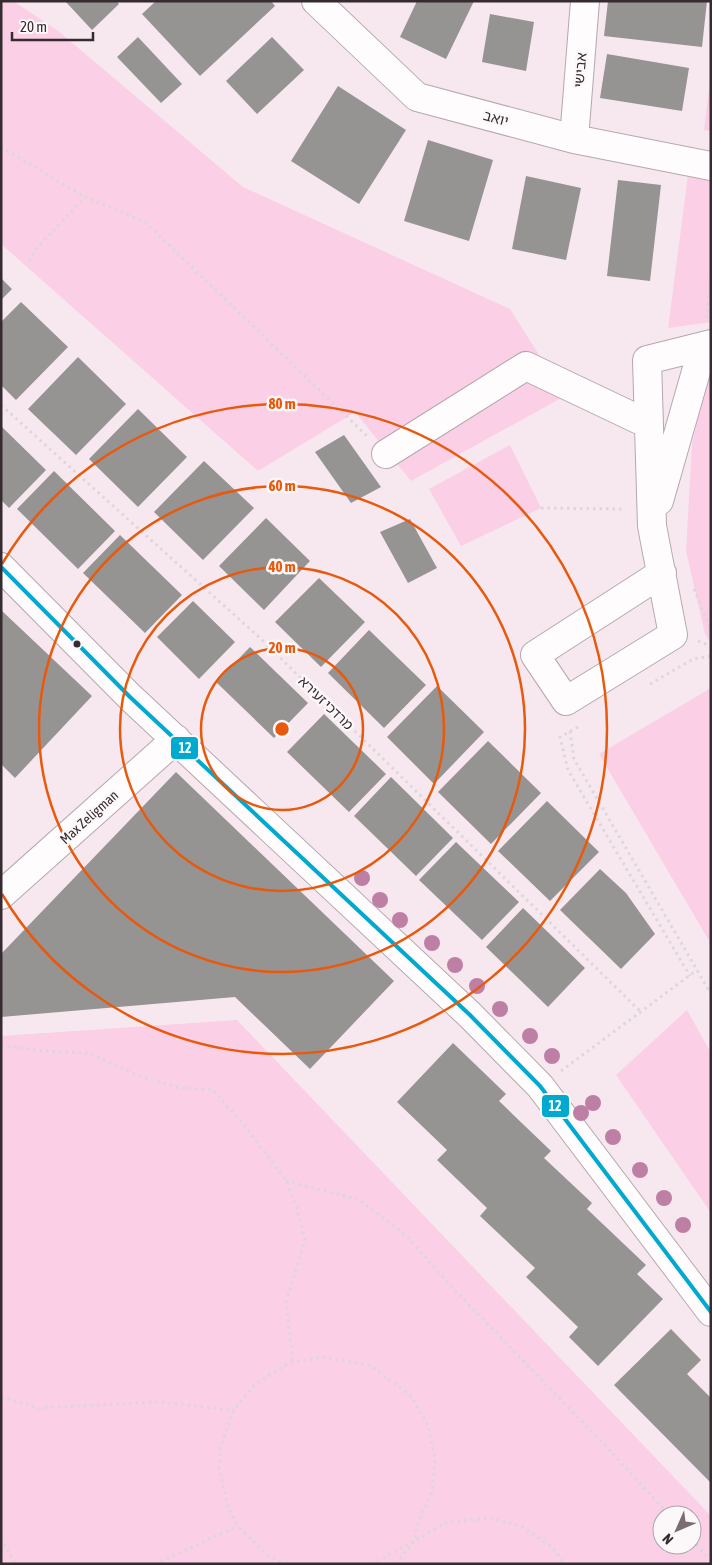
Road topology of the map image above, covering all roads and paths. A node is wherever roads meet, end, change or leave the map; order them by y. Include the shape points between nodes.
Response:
1 (316, 1) edge
2 (585, 1) edge
3 (574, 139) junction
4 (1, 147) edge
5 (711, 166) edge
6 (85, 197) junction
7 (29, 261) dead end
8 (711, 276) edge
9 (707, 345) edge
10 (1, 405) edge
11 (648, 424) junction
12 (386, 454) joint
13 (541, 508) dead end
14 (652, 518) junction
15 (1, 567) edge
16 (662, 573) junction
17 (711, 656) edge
18 (644, 688) dead end
19 (566, 701) junction
20 (578, 727) dead end
21 (570, 732) junction
22 (176, 739) junction
23 (1, 895) edge
24 (697, 970) junction
25 (690, 976) junction
26 (711, 994) edge
27 (641, 1012) junction
28 (1, 1044) edge
29 (540, 1086) junction
30 (286, 1181) junction
31 (711, 1312) edge
32 (293, 1362) junction
33 (1, 1396) edge
34 (234, 1410) junction
35 (660, 1505) edge
36 (238, 1526) junction
37 (1, 1538) edge
38 (414, 1541) junction
39 (702, 1551) edge
40 (711, 1561) edge
41 (14, 1564) edge
42 (155, 1564) edge
43 (287, 1564) edge
44 (370, 1564) edge
45 (396, 1564) edge
46 (565, 1564) edge

1 - 3 street, יואב via 417,97
2 - 3 street, אבישי
3 - 5 street, יואב
4 - 6 path
6 - 7 path via 36,249
6 - 12 path via 145,222
8 - 9 path
9 - 11 street via 647,360
9 - 14 street
10 - 27 path, מרדכי זעירא via 260,638
11 - 12 street via 526,366
11 - 14 street
13 - 14 path
14 - 16 street
15 - 22 street
16 - 19 street via 673,635
16 - 19 street via 535,655
17 - 18 path via 693,659
19 - 21 path
20 - 21 path
21 - 24 path via 574,759
21 - 25 path via 560,737 568,770
22 - 23 street, Max Zeligman
22 - 29 street via 470,1015
24 - 25 path
24 - 26 path
25 - 27 path
27 - 29 path
28 - 30 path via 43,1051 89,1053 138,1076 181,1088 212,1089 244,1124
29 - 31 street
30 - 32 path via 305,1240 286,1302
30 - 35 path via 360,1200 406,1235
32 - 34 path via 254,1385
32 - 38 path via 322,1357 369,1365 410,1395 428,1425 435,1460 432,1492
33 - 34 path via 39,1408 158,1402
34 - 36 path via 220,1448 219,1468 228,1507
36 - 42 path
36 - 43 path via 267,1555
37 - 41 path
38 - 44 path
38 - 45 path
38 - 46 path via 445,1523 488,1518 521,1526 552,1547
39 - 40 path

